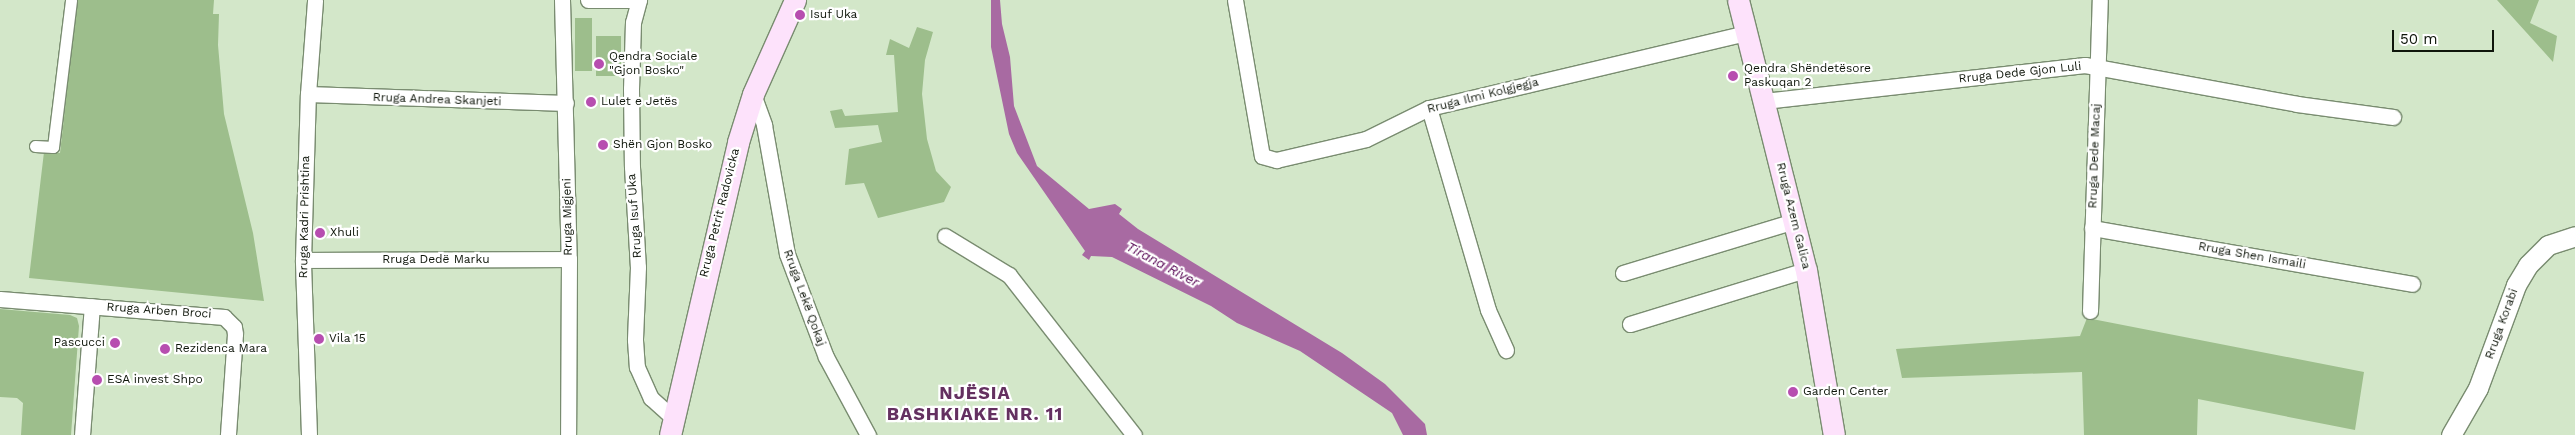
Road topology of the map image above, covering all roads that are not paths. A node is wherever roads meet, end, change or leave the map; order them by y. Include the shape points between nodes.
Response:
1 (70, 0) edge
2 (315, 0) edge
3 (562, 0) edge
4 (588, 0) edge
5 (639, 0) edge
6 (796, 0) edge
7 (1235, 0) edge
8 (1738, 0) edge
9 (2100, 0) edge
10 (1747, 34) junction
11 (2099, 67) junction
12 (308, 94) junction
13 (753, 94) junction
14 (1764, 101) junction
15 (566, 103) junction
16 (1429, 108) junction
17 (2393, 117) dead end
18 (35, 146) dead end
19 (1794, 221) junction
20 (2092, 228) junction
21 (945, 236) dead end
22 (2575, 236) edge
23 (569, 259) junction
24 (303, 260) junction
25 (1806, 270) junction
26 (1623, 273) dead end
27 (2412, 284) dead end
28 (0, 299) edge
29 (92, 306) junction
30 (2090, 311) dead end
31 (1630, 324) dead end
32 (1506, 350) dead end
33 (672, 427) edge
34 (82, 435) edge
35 (228, 435) edge
36 (309, 435) edge
37 (568, 435) edge
38 (868, 435) edge
39 (1134, 435) edge
40 (1834, 435) edge
41 (2451, 435) edge

1 - 18 street via 53,148
2 - 12 street, Rruga Kadri Prishtina
3 - 15 street, Rruga Migjeni
4 - 5 street
5 - 33 street, Rruga Isuf Uka via 633,22 631,89 638,267 637,367 651,398
6 - 13 main road, Rruga Petrit Radovicka
7 - 16 street, Rruga Ilmi Kolgjegja via 1262,156 1276,160 1366,139
8 - 10 main road, Rruga Azem Galica
9 - 11 street, Rruga Dede Macaj
10 - 14 main road, Rruga Azem Galica
10 - 16 street, Rruga Ilmi Kolgjegja
11 - 14 street, Rruga Dede Gjon Luli via 2085,65
11 - 17 street, Rruga Dede Gjon Luli via 2297,104
11 - 20 street, Rruga Dede Macaj
12 - 15 street, Rruga Andrea Skanjeti
12 - 24 street, Rruga Kadri Prishtina
13 - 33 main road, Rruga Petrit Radovicka via 721,205
13 - 38 street, Rruga Lekë Qokaj via 764,125 787,254 826,357
14 - 19 main road, Rruga Azem Galica
15 - 23 street, Rruga Migjeni
16 - 32 street via 1488,310
19 - 25 main road, Rruga Azem Galica
19 - 26 street
20 - 27 street, Rruga Shen Ismaili
20 - 30 street, Rruga Dede Macaj
21 - 39 street via 1009,275
22 - 41 street, Rruga Korabi via 2548,245 2528,265 2516,285 2478,388
23 - 24 street, Rruga Dedë Marku
23 - 37 street, Rruga Migjeni
24 - 36 street, Rruga Kadri Prishtina
25 - 31 street
25 - 40 main road, Rruga Azem Galica
28 - 29 street, Rruga Arben Broci
29 - 34 street, Rruga Arben Broci
29 - 35 street, Rruga Arben Broci via 216,315 230,321 235,334

